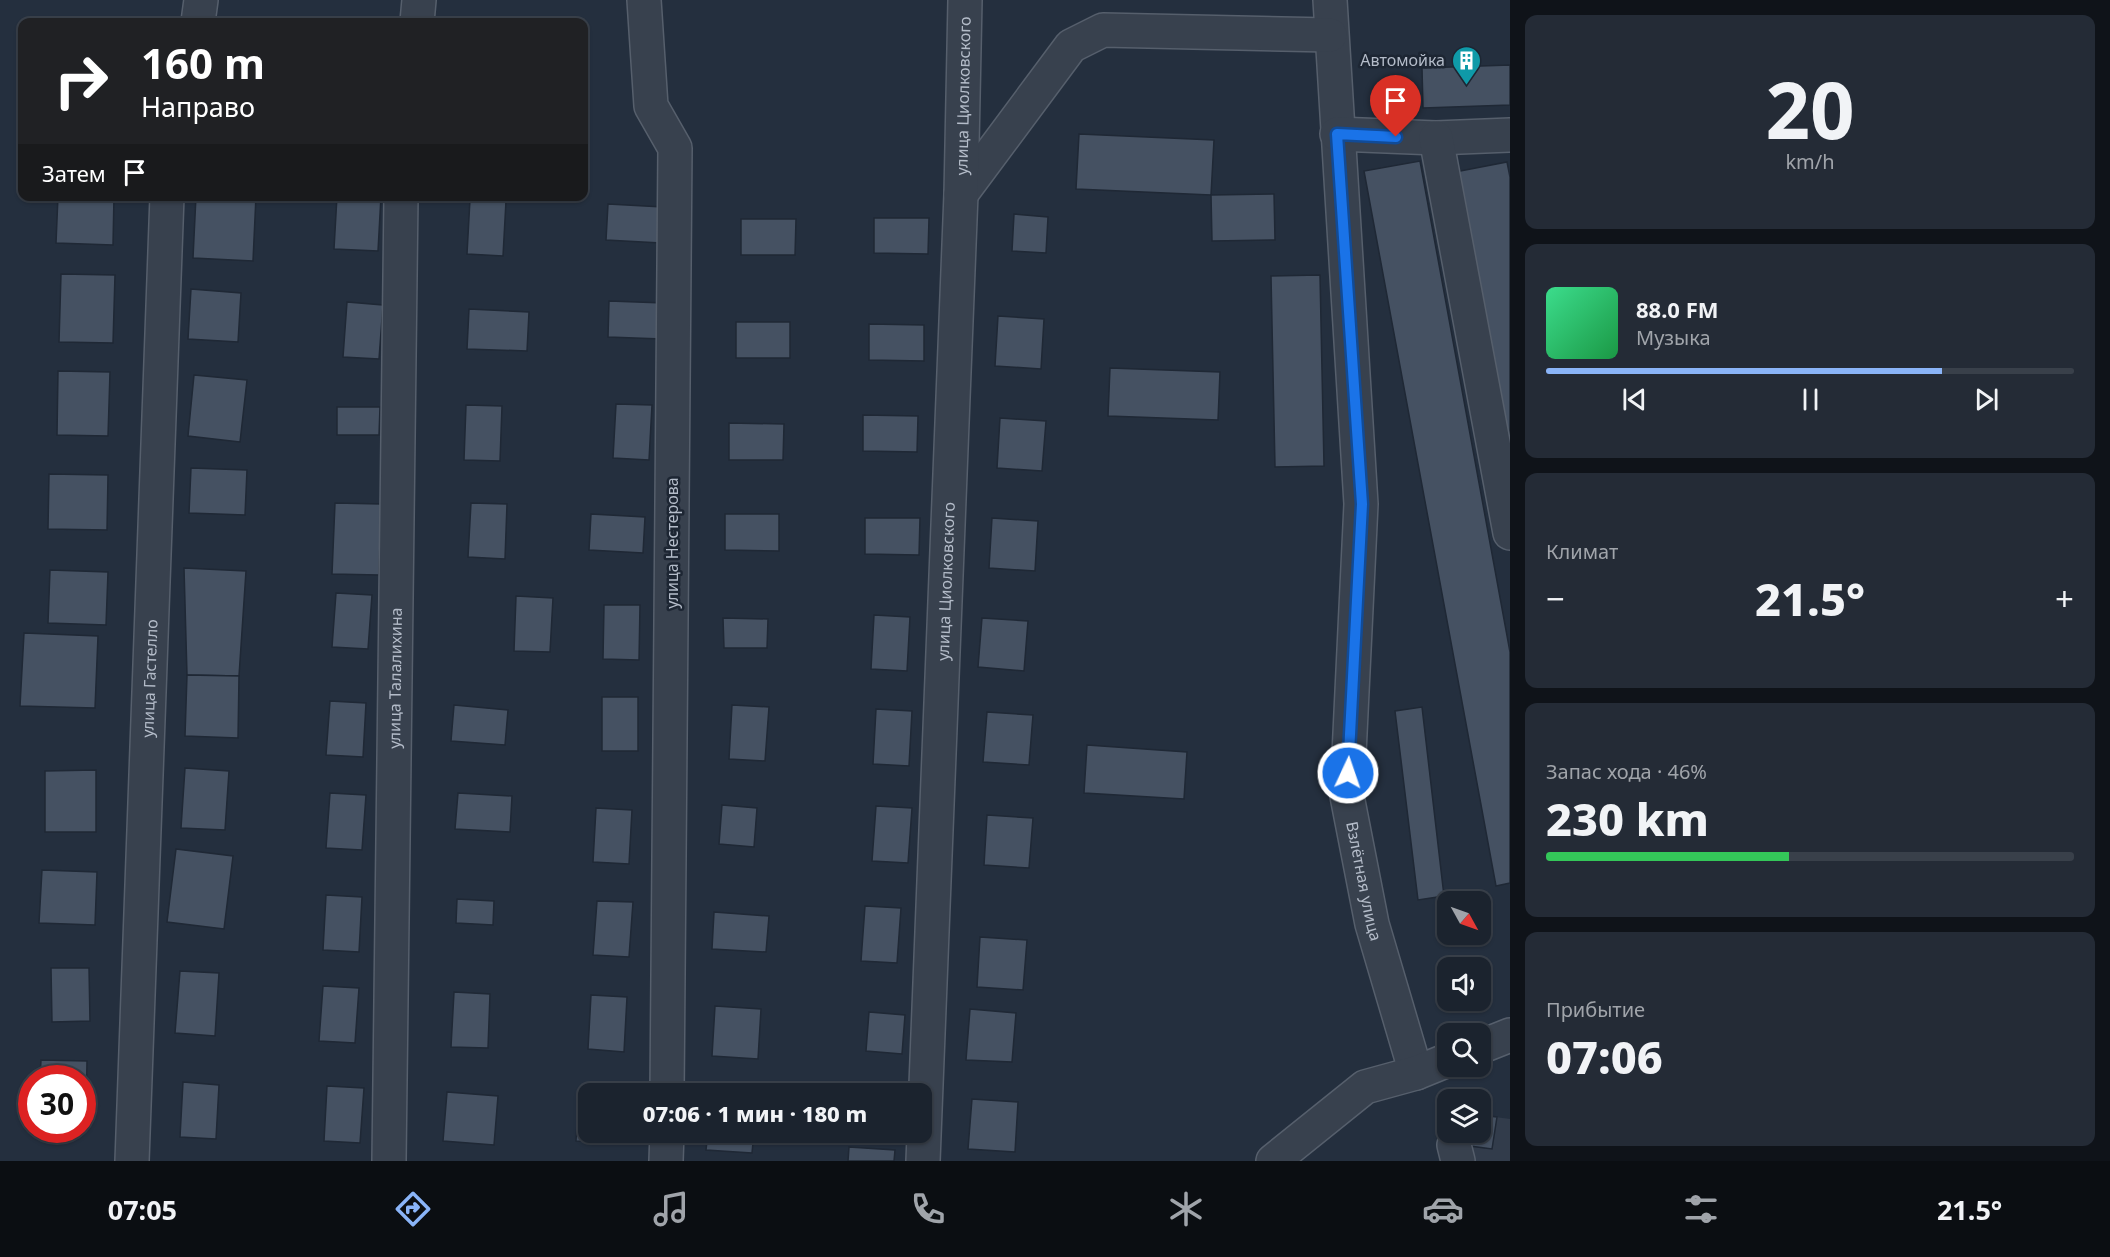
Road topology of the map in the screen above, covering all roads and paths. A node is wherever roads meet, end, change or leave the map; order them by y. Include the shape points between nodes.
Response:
1 (201, 0) edge
2 (419, 0) edge
3 (644, 0) edge
4 (965, 0) edge
5 (1330, 0) edge
6 (199, 18) edge
7 (417, 18) edge
8 (1330, 35) junction
9 (1337, 134) junction
10 (1510, 135) edge
11 (1436, 138) junction
12 (961, 194) junction
13 (167, 201) edge
14 (401, 201) edge
15 (1510, 533) edge
16 (1510, 1035) edge
17 (1491, 1043) edge
18 (1437, 1064) edge
19 (1416, 1073) junction
20 (667, 1083) edge
21 (667, 1143) edge
22 (132, 1161) edge
23 (388, 1161) edge
24 (666, 1161) edge
25 (923, 1161) edge
26 (1273, 1161) edge

1 - 6 street
2 - 7 street
3 - 20 street, улица Нестерова via 651,106 675,148
4 - 12 street, улица Циолковского
5 - 8 street, Взлётная улица
8 - 9 street, Взлётная улица
8 - 12 street via 1103,30 1071,46
9 - 11 street
9 - 19 street, Взлётная улица via 1362,504 1347,796 1372,924
10 - 11 street
11 - 15 street
12 - 25 street, улица Циолковского
13 - 22 street, улица Гастелло
14 - 23 street, улица Талалихина
16 - 17 street
18 - 19 street
19 - 26 street via 1365,1087
21 - 24 street

